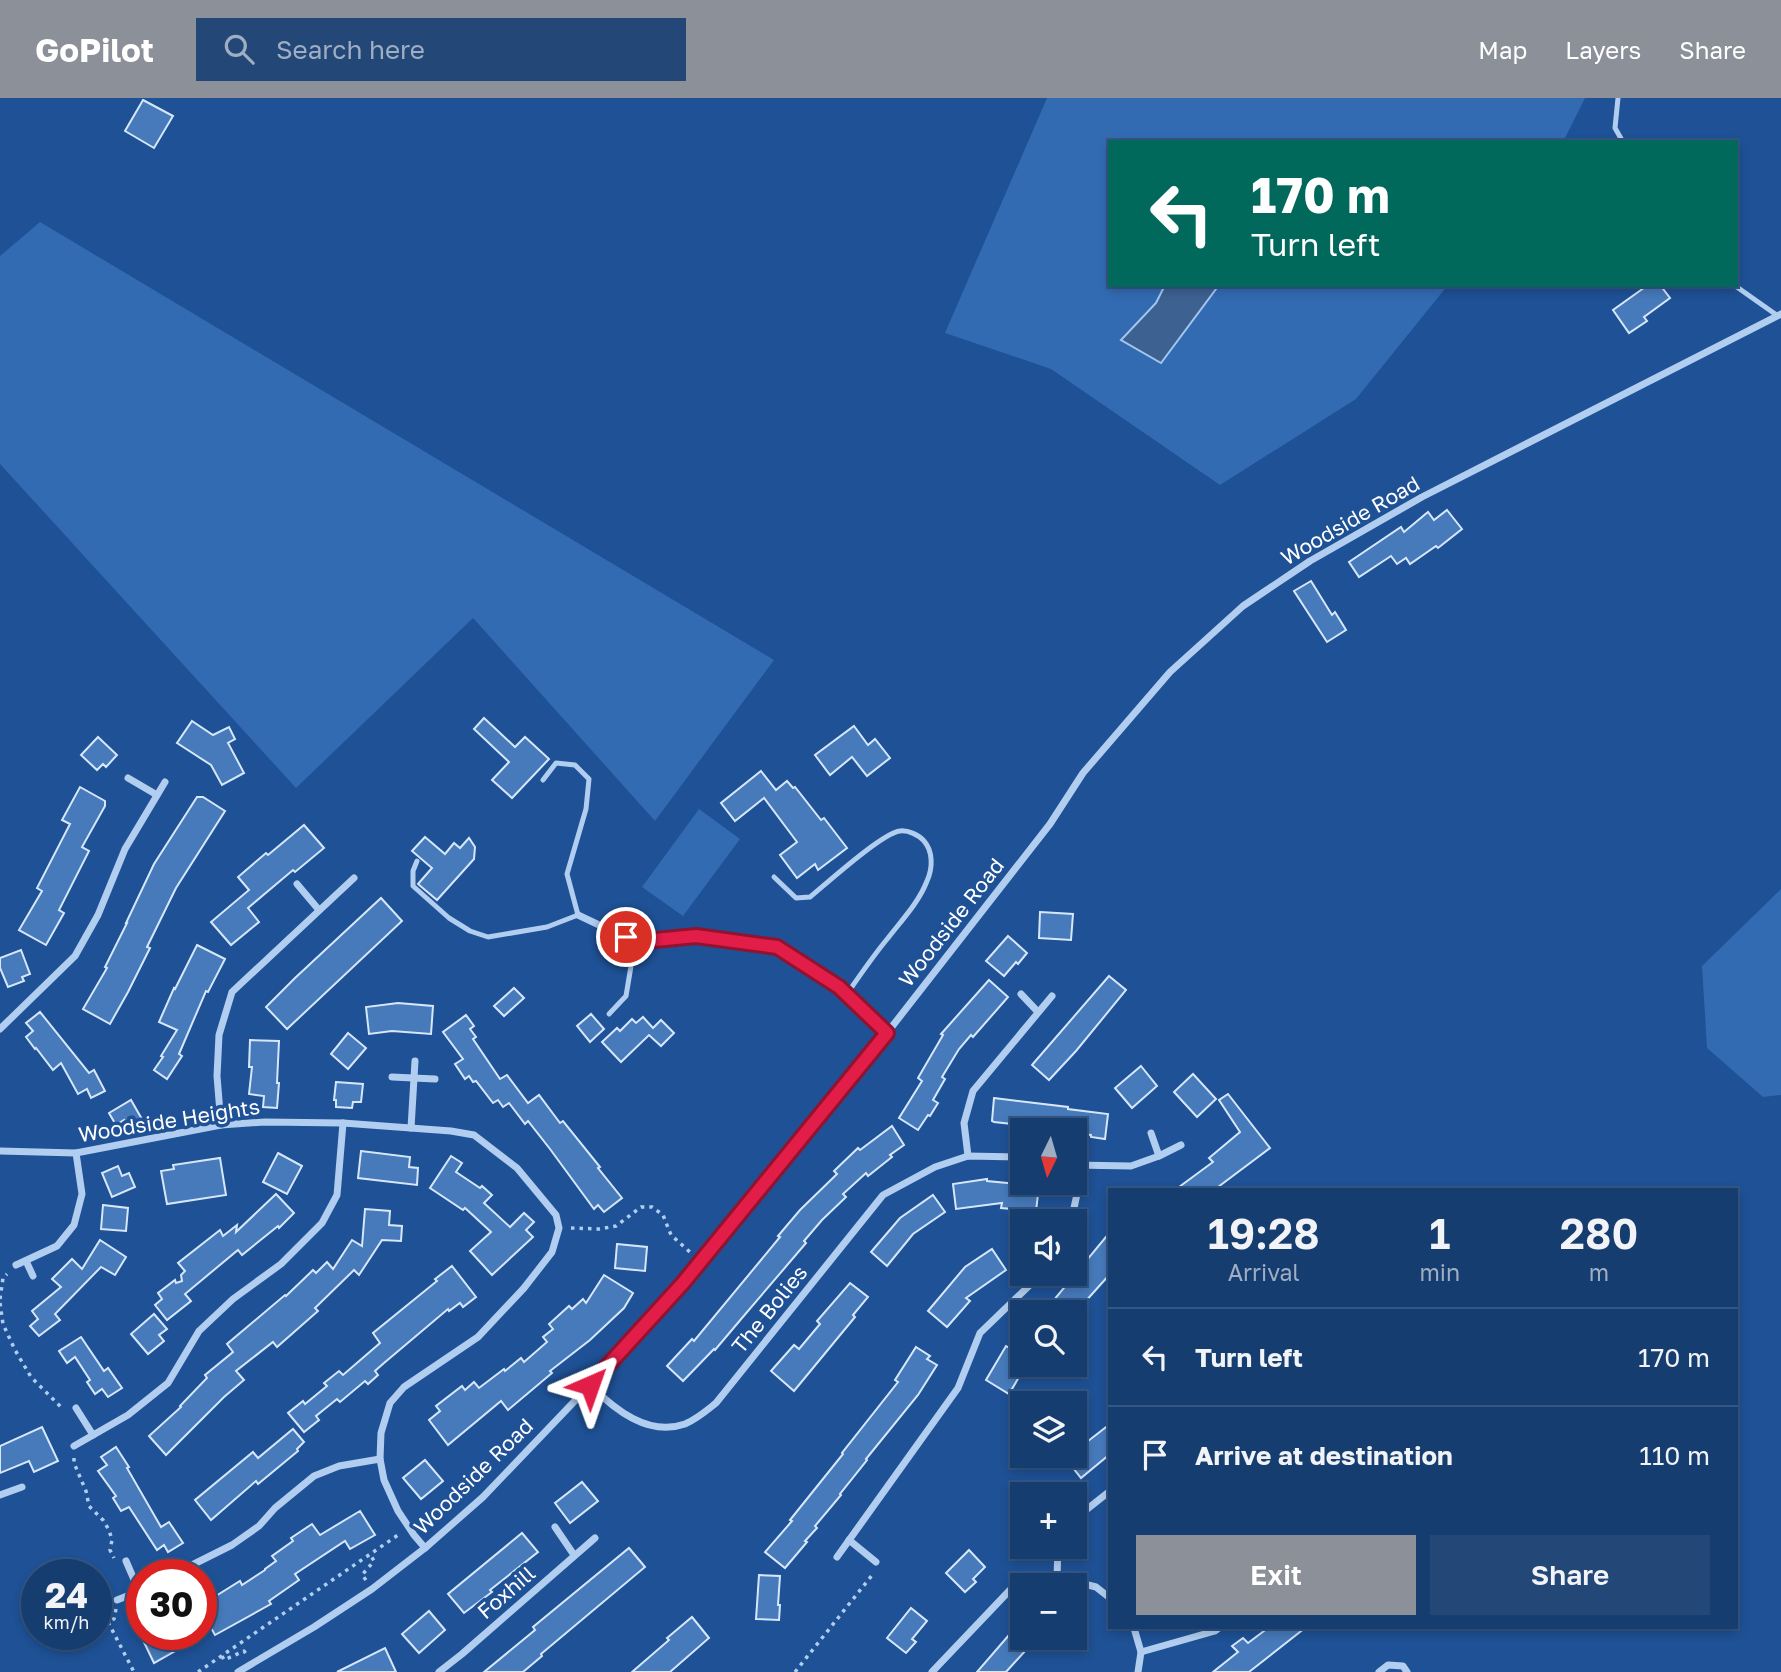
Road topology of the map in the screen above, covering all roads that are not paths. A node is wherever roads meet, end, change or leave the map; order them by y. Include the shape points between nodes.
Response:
1 (1618, 98) edge
2 (1622, 140) edge
3 (1737, 287) edge
4 (1779, 315) edge
5 (128, 778) dead end
6 (543, 780) dead end
7 (165, 782) dead end
8 (157, 795) junction
9 (417, 861) dead end
10 (774, 877) dead end
11 (354, 878) dead end
12 (297, 884) dead end
13 (320, 909) junction
14 (578, 915) junction
15 (635, 942) junction
16 (847, 994) junction
17 (1021, 994) dead end
18 (1052, 996) dead end
19 (1038, 1012) junction
20 (608, 1014) dead end
21 (0, 1029) edge
22 (887, 1033) junction
23 (415, 1061) dead end
24 (392, 1077) dead end
25 (414, 1078) junction
26 (435, 1079) dead end
27 (343, 1122) junction
28 (221, 1125) junction
29 (411, 1128) junction
30 (1151, 1133) dead end
31 (1181, 1145) dead end
32 (0, 1151) edge
33 (76, 1153) junction
34 (968, 1156) junction
35 (1159, 1156) junction
36 (1010, 1157) edge
37 (1087, 1166) edge
38 (26, 1261) junction
39 (16, 1265) road end
40 (33, 1276) dead end
41 (1029, 1286) edge
42 (590, 1385) junction
43 (76, 1408) road end
44 (93, 1435) junction
45 (74, 1446) road end
46 (380, 1458) junction
47 (22, 1487) dead end
48 (1108, 1493) edge
49 (0, 1495) edge
50 (1087, 1509) edge
51 (555, 1527) dead end
52 (595, 1538) dead end
53 (849, 1540) junction
54 (425, 1548) junction
55 (575, 1555) junction
56 (837, 1557) dead end
57 (204, 1559) edge
58 (876, 1562) road end
59 (1087, 1585) edge
60 (1010, 1590) edge
61 (126, 1596) edge
62 (1108, 1596) edge
63 (117, 1600) dead end
64 (1133, 1629) edge
65 (1218, 1629) edge
66 (1140, 1652) junction
67 (238, 1672) edge
68 (439, 1672) edge
69 (932, 1672) edge
70 (1138, 1672) edge
71 (1379, 1672) edge
72 (1407, 1672) edge

1 - 2 lane via 1615,128
3 - 4 lane
4 - 22 street, Woodside Road via 1422,497 1310,561 1243,606 1170,672 1083,773 1050,824
5 - 8 street
6 - 14 lane via 556,763 575,765 589,779 586,809 567,874
7 - 8 street
8 - 21 street via 125,849 75,956
9 - 14 lane via 413,886 470,931 488,937 547,928
10 - 16 lane via 796,898 810,897 880,839 899,831 921,837 930,848 928,880
11 - 13 street
12 - 13 street
13 - 28 street via 232,992 219,1035
14 - 15 street
15 - 16 street via 696,936 777,947
15 - 20 lane via 626,996
16 - 22 street
17 - 19 street
18 - 19 street
19 - 34 street via 974,1091 964,1124
22 - 42 street, Woodside Road via 683,1283
23 - 25 street
24 - 25 street
25 - 26 street
25 - 29 street
27 - 28 street, Woodside Heights
27 - 29 street, Woodside Heights
27 - 44 street via 337,1195 322,1223 281,1264 233,1298 199,1331 168,1383 128,1415
28 - 33 street, Woodside Heights
29 - 46 street, Woodside Heights via 474,1135 517,1168 556,1215 559,1228 552,1252 478,1338 404,1387 390,1403
30 - 35 street
31 - 35 street
32 - 33 street, Woodside Heights
33 - 38 street via 82,1194 74,1225 57,1245
34 - 36 street, The Bolies
34 - 42 street, The Bolies via 934,1167 883,1195 701,1416 662,1428 633,1420
35 - 37 street via 1131,1167
38 - 39 street
38 - 40 street
41 - 53 street via 980,1333 958,1388
42 - 54 street, Woodside Road via 482,1497
43 - 44 street
44 - 45 street
46 - 54 street via 398,1510
46 - 57 street via 314,1476 259,1526
47 - 49 street
48 - 50 street
51 - 55 street
52 - 55 street, Foxhill
53 - 56 street
53 - 58 street
54 - 67 street, Woodside Road via 372,1589
55 - 68 street, Foxhill
59 - 62 street
60 - 69 street
61 - 63 street
64 - 66 street
65 - 66 street
66 - 70 street
71 - 72 street via 1388,1665 1403,1666

